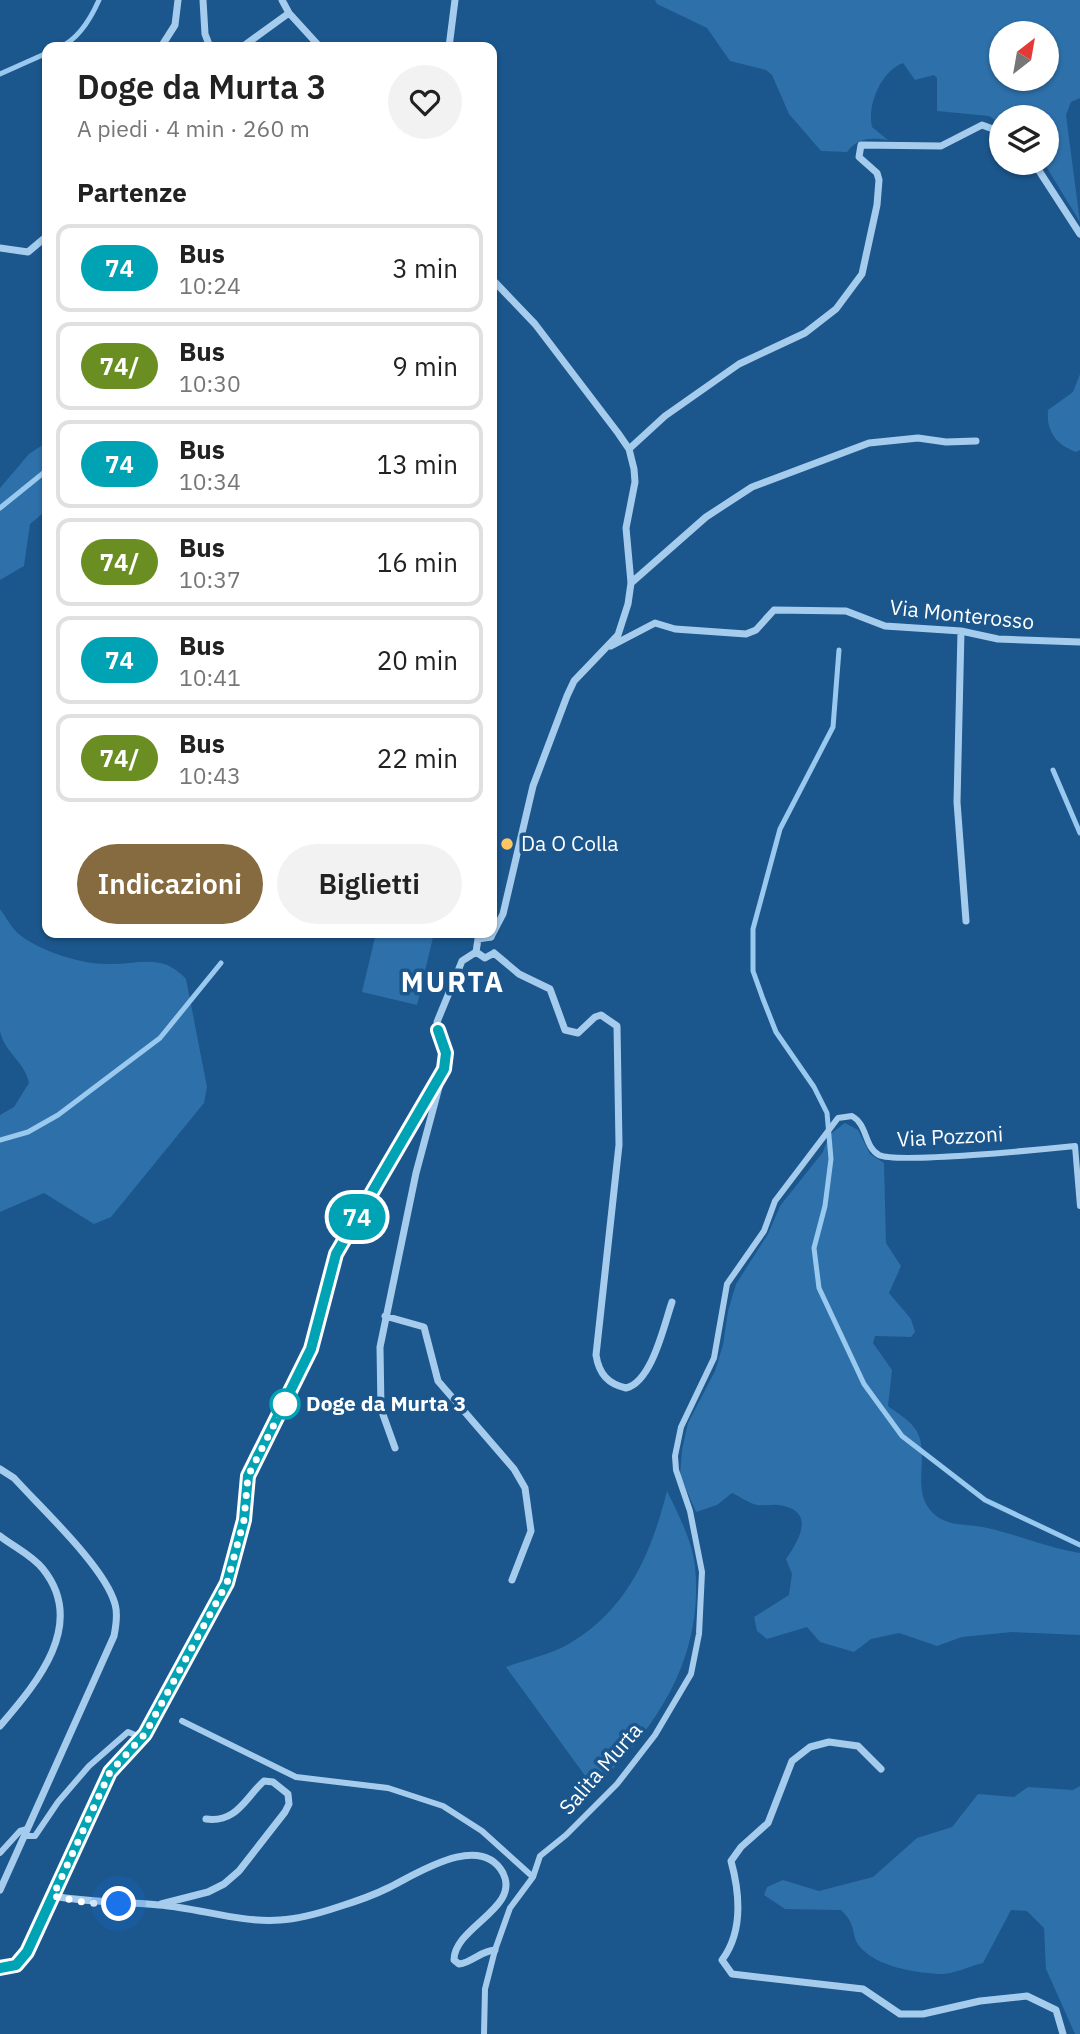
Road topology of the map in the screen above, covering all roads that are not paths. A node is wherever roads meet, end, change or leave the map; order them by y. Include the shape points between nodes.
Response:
1 (177, 0) edge
2 (203, 0) edge
3 (282, 0) edge
4 (456, 0) edge
5 (289, 13) junction
6 (164, 42) edge
7 (209, 42) edge
8 (249, 42) edge
9 (315, 42) edge
10 (450, 42) edge
11 (989, 128) edge
12 (1042, 175) edge
13 (1080, 234) edge
14 (42, 240) edge
15 (0, 248) edge
16 (497, 284) edge
17 (975, 440) dead end
18 (629, 449) junction
19 (631, 583) junction
20 (961, 631) junction
21 (1080, 642) edge
22 (607, 648) junction
23 (966, 921) dead end
24 (497, 926) edge
25 (484, 938) edge
26 (492, 938) edge
27 (477, 953) junction
28 (494, 953) junction
29 (439, 1079) junction
30 (821, 1142) joint
31 (1080, 1206) edge
32 (672, 1302) dead end
33 (385, 1316) junction
34 (395, 1448) dead end
35 (0, 1469) edge
36 (0, 1536) edge
37 (512, 1580) dead end
38 (182, 1721) dead end
39 (0, 1727) edge
40 (143, 1738) junction
41 (881, 1769) dead end
42 (206, 1819) dead end
43 (25, 1832) junction
44 (0, 1853) edge
45 (533, 1877) junction
46 (0, 1890) edge
47 (53, 1896) junction
48 (157, 1905) junction
49 (495, 1950) junction
50 (0, 1968) edge
51 (484, 2034) edge
52 (1063, 2034) edge

1 - 6 street via 175,25
2 - 7 street
3 - 5 street
4 - 10 street
5 - 8 street
5 - 9 street
11 - 18 street via 982,125 941,146 861,145 859,157 879,180 877,205 862,274 836,309 805,333 738,364 665,416
12 - 13 street
14 - 15 street via 28,252
16 - 18 street via 536,324
17 - 19 street via 918,438 869,443 752,487 706,517
18 - 19 street via 635,482 626,528
19 - 22 street via 618,635
20 - 21 street, Via Monterosso via 998,639
20 - 22 street, Via Monterosso via 885,626 846,611 774,610 746,634 675,629 655,622
20 - 23 street via 957,802
22 - 24 street via 574,681 567,696 533,786
25 - 27 street via 478,939
26 - 28 street
27 - 28 street via 485,958
27 - 29 street via 461,961 437,1022 446,1053
28 - 32 street via 519,974 550,989 565,1030 578,1033 601,1015 617,1026 619,1144 596,1355 609,1381 626,1388 640,1382
29 - 33 street
29 - 40 street via 336,1254 311,1349 248,1476 244,1520 227,1583
30 - 31 street, Via Pozzoni via 838,1118 846,1115 862,1122 873,1149 887,1157 1075,1146
30 - 45 street, Salita Murta via 775,1200 764,1230 727,1284 714,1358 689,1408 675,1457 702,1572 699,1634 691,1674 655,1735 599,1803 540,1856
33 - 34 street via 380,1347 381,1409
33 - 37 street via 424,1327 438,1381 525,1488 531,1531
35 - 43 street via 15,1478 90,1563 109,1590 117,1615 114,1636
36 - 39 street via 49,1577 57,1600 59,1630 55,1650 36,1684
38 - 45 street via 296,1777 388,1788 443,1806 482,1831
40 - 43 street via 128,1732 89,1766 35,1836
40 - 47 street via 110,1772
41 - 52 street via 858,1746 829,1742 810,1747 792,1761 768,1823 731,1861 738,1923 722,1960 732,1974 863,1989 901,2014 1027,1996 1056,2010
42 - 48 street via 218,1820 236,1812 264,1782 274,1782 288,1794 285,1812 232,1878 208,1892
43 - 44 street via 20,1831
43 - 46 street
45 - 49 street, Salita Murta via 510,1908
47 - 48 street via 87,1903
47 - 50 street via 24,1957 11,1967
48 - 49 street via 292,1919 339,1907 468,1855 498,1867 506,1888 498,1905 461,1939 454,1960 467,1963
49 - 51 street, Salita Murta via 485,1989

